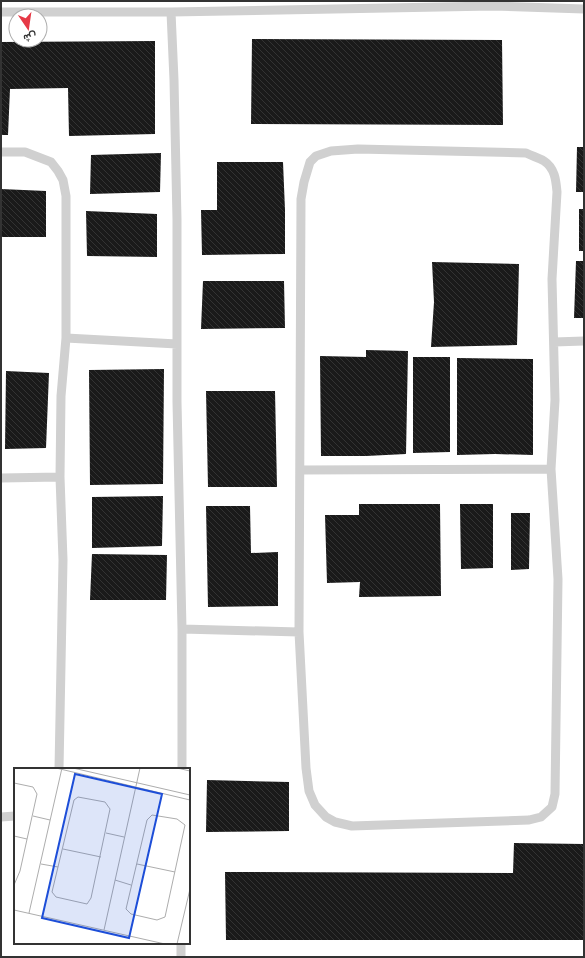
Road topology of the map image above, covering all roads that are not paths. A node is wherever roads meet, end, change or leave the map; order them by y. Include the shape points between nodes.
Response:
1 (584, 9) edge
2 (1, 12) edge
3 (171, 12) junction
4 (1, 152) edge
5 (66, 338) junction
6 (584, 341) edge
7 (554, 342) junction
8 (178, 344) junction
9 (550, 469) junction
10 (300, 470) junction
11 (60, 477) junction
12 (1, 478) edge
13 (182, 629) junction
14 (299, 632) junction
15 (59, 768) edge
16 (182, 768) edge
17 (14, 816) edge
18 (1, 817) edge
19 (181, 944) edge
20 (181, 957) edge

1 - 3 lane via 493,6
2 - 3 lane
3 - 8 lane via 175,88
4 - 5 lane via 25,152 51,162 63,180 66,196
5 - 8 lane
5 - 11 lane via 61,396
6 - 7 lane
7 - 9 lane via 555,400
7 - 10 lane via 552,279 557,192 550,166 544,161 526,153 358,149 331,151 316,156 310,162 301,199
8 - 13 lane
9 - 10 lane
9 - 14 lane via 558,579 555,794 552,807 541,817 529,820 352,826 326,817 315,805 309,791
10 - 14 lane
11 - 12 lane
11 - 15 lane via 63,560
13 - 14 lane
13 - 16 lane
17 - 18 lane
19 - 20 lane

